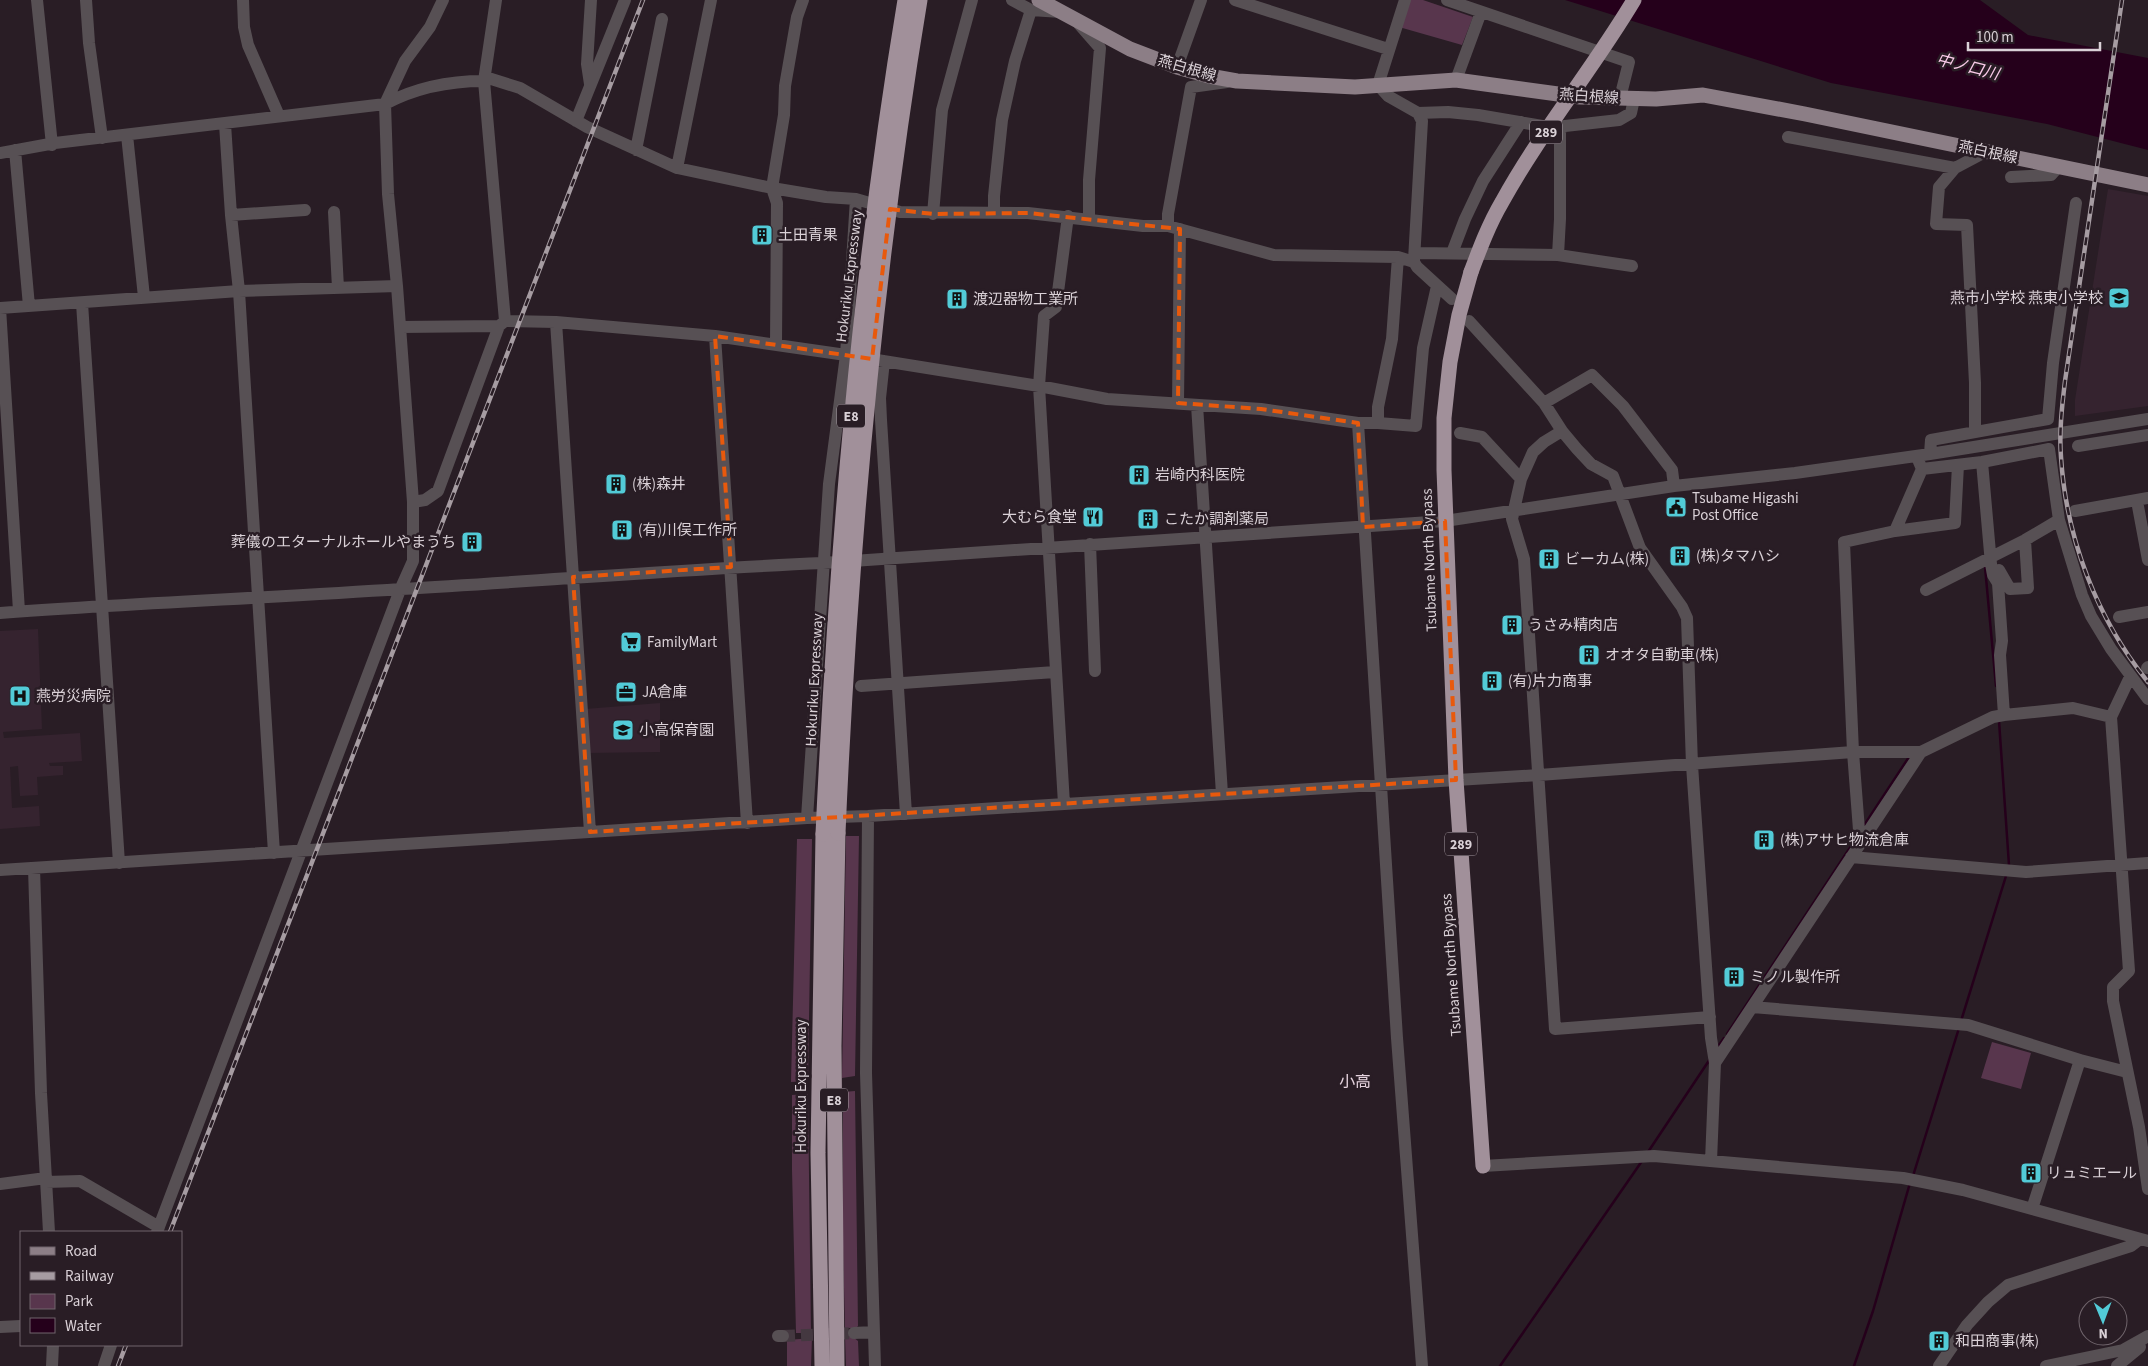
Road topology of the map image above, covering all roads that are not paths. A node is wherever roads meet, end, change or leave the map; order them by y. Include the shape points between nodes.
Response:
1 (37, 0) edge
2 (86, 0) edge
3 (243, 0) edge
4 (443, 0) edge
5 (496, 0) edge
6 (591, 0) edge
7 (625, 0) edge
8 (711, 0) edge
9 (803, 0) edge
10 (905, 0) edge
11 (920, 0) edge
12 (972, 0) edge
13 (1012, 0) edge
14 (1202, 0) edge
15 (1235, 0) edge
16 (1405, 0) edge
17 (1447, 0) edge
18 (1634, 0) edge
19 (1035, 5) edge
20 (1481, 12) junction
21 (662, 19) dead end
22 (1077, 22) junction
23 (1388, 49) junction
24 (1178, 66) junction
25 (484, 79) junction
26 (1456, 80) junction
27 (1237, 81) junction
28 (1378, 85) junction
29 (590, 87) junction
30 (1627, 98) junction
31 (385, 104) junction
32 (1418, 113) junction
33 (279, 116) junction
34 (576, 121) junction
35 (1521, 122) junction
36 (225, 124) junction
37 (1560, 129) junction
38 (127, 135) junction
39 (102, 138) junction
40 (1788, 138) dead end
41 (52, 145) junction
42 (15, 150) junction
43 (636, 150) junction
44 (1988, 151) junction
45 (0, 153) edge
46 (2058, 167) junction
47 (678, 168) junction
48 (1955, 168) junction
49 (2011, 177) dead end
50 (2148, 185) edge
51 (772, 188) junction
52 (856, 199) junction
53 (2076, 203) dead end
54 (305, 210) dead end
55 (334, 212) dead end
56 (994, 213) junction
57 (933, 214) junction
58 (231, 215) junction
59 (1068, 216) junction
60 (1089, 220) junction
61 (1174, 228) junction
62 (1452, 253) junction
63 (1558, 255) junction
64 (1398, 257) junction
65 (1415, 257) junction
66 (1632, 266) dead end
67 (397, 286) junction
68 (1437, 286) junction
69 (338, 288) junction
70 (239, 291) junction
71 (144, 297) junction
72 (1452, 299) dead end
73 (82, 302) junction
74 (29, 306) junction
75 (0, 308) edge
76 (1469, 321) dead end
77 (556, 322) junction
78 (502, 324) junction
79 (400, 327) junction
80 (716, 336) junction
81 (776, 344) junction
82 (846, 355) junction
83 (884, 361) junction
84 (1039, 386) junction
85 (1178, 403) junction
86 (1544, 403) junction
87 (1197, 405) junction
88 (2148, 419) edge
89 (1358, 423) junction
90 (1378, 423) junction
91 (1562, 431) junction
92 (1975, 431) junction
93 (1460, 433) dead end
94 (2148, 434) edge
95 (2078, 446) dead end
96 (1930, 454) junction
97 (1916, 455) junction
98 (1982, 462) junction
99 (1958, 465) junction
100 (1922, 469) junction
101 (1521, 479) junction
102 (1674, 486) junction
103 (1621, 494) junction
104 (2142, 499) edge
105 (413, 502) junction
106 (1514, 511) junction
107 (2064, 515) junction
108 (1444, 521) junction
109 (1363, 527) junction
110 (1895, 531) junction
111 (1205, 537) junction
112 (2026, 540) junction
113 (1090, 544) junction
114 (1048, 547) junction
115 (890, 557) junction
116 (2148, 560) edge
117 (1991, 561) junction
118 (823, 563) junction
119 (731, 567) junction
120 (573, 577) junction
121 (400, 590) junction
122 (1926, 590) dead end
123 (259, 596) junction
124 (102, 606) junction
125 (19, 611) junction
126 (2148, 612) edge
127 (0, 613) edge
128 (2119, 617) dead end
129 (1095, 671) dead end
130 (1055, 672) junction
131 (2130, 677) junction
132 (896, 683) junction
133 (861, 686) dead end
134 (2148, 699) edge
135 (2004, 714) junction
136 (2110, 717) junction
137 (1853, 752) junction
138 (1920, 752) junction
139 (1692, 765) junction
140 (1539, 775) junction
141 (1456, 780) junction
142 (1380, 784) junction
143 (1222, 794) junction
144 (1064, 804) junction
145 (906, 814) junction
146 (868, 816) junction
147 (807, 818) junction
148 (747, 823) junction
149 (590, 832) junction
150 (1860, 843) junction
151 (301, 850) junction
152 (274, 853) junction
153 (1851, 857) junction
154 (2148, 863) edge
155 (119, 864) junction
156 (2121, 864) junction
157 (34, 868) junction
158 (0, 870) edge
159 (1752, 1006) junction
160 (1710, 1017) junction
161 (2080, 1060) junction
162 (1715, 1063) junction
163 (2127, 1072) junction
164 (1710, 1161) junction
165 (1483, 1166) joint
166 (46, 1180) junction
167 (0, 1184) edge
168 (2148, 1190) edge
169 (2032, 1209) junction
170 (158, 1230) edge
171 (49, 1231) edge
172 (2144, 1240) edge
173 (20, 1326) edge
174 (0, 1327) edge
175 (854, 1332) tunnel mouth
176 (873, 1332) junction
177 (2148, 1336) edge
178 (2148, 1341) edge
179 (53, 1346) edge
180 (111, 1346) edge
181 (52, 1366) edge
182 (104, 1366) edge
183 (822, 1366) edge
184 (837, 1366) edge
185 (875, 1366) edge
186 (1422, 1366) edge
187 (1939, 1366) edge
188 (2046, 1366) edge
189 (2118, 1366) edge

1 - 41 street
2 - 39 street
3 - 33 street via 248,45
4 - 31 street via 430,27 405,61
5 - 25 street
6 - 29 street via 587,64
7 - 29 street
8 - 47 street
9 - 51 street via 785,86 784,115
10 - 183 highway, Hokuriku Expressway / E8, bridge via 880,162 852,406 834,622 823,834 818,1133
11 - 184 highway, Hokuriku Expressway / E8, bridge via 885,244 848,633 838,833 834,1046
12 - 57 street via 942,110
13 - 19 street
14 - 24 street
15 - 23 street
16 - 23 street
17 - 20 street
18 - 108 highway, Tsubame North Bypass / 289, bridge via 1502,202 1471,272 1459,315 1446,392
19 - 22 main road, 燕白根線 via 1061,12
19 - 56 street via 1015,61 1002,120
20 - 26 street
20 - 30 street via 1629,62
21 - 43 street
22 - 24 main road, 燕白根線 via 1130,49
22 - 60 street via 1100,48 1089,180
23 - 28 street
24 - 27 main road, 燕白根線
25 - 31 street via 418,90
25 - 34 street via 520,88
25 - 78 street
26 - 28 main road, 燕白根線
26 - 30 main road, 燕白根線 via 1580,97
27 - 28 main road, 燕白根線 via 1355,87
27 - 61 street via 1191,87 1168,214
28 - 32 street via 1388,96
29 - 34 street
30 - 37 street via 1631,113 1619,120
30 - 44 main road, 燕白根線 via 1703,95
31 - 33 street
31 - 67 street via 388,194
32 - 35 street via 1463,113
32 - 65 street via 1422,121
33 - 36 street
34 - 43 street
35 - 37 street
35 - 62 street via 1484,182
36 - 38 street
36 - 58 street
37 - 63 street
38 - 39 street
38 - 71 street
39 - 41 street
40 - 48 street
41 - 42 street
42 - 45 street
42 - 74 street
43 - 47 street
44 - 46 main road, 燕白根線
44 - 48 street
46 - 49 street via 2051,175
46 - 50 main road, 燕白根線
47 - 51 street
48 - 92 street via 1939,187 1936,224 1967,225
51 - 52 street
51 - 81 street via 777,203
52 - 57 street via 900,212
52 - 82 street
53 - 92 street via 2052,364 2048,419
54 - 58 street
55 - 69 street
56 - 57 street
56 - 59 street
58 - 70 street
59 - 60 street
59 - 84 street via 1056,307 1044,316
60 - 61 street
61 - 64 street via 1274,255
61 - 85 street
62 - 63 street
62 - 65 street
63 - 66 street
64 - 65 street
64 - 90 street via 1392,339 1378,407
65 - 68 street
67 - 69 street
67 - 79 street
68 - 72 street
68 - 90 street via 1424,348 1416,426
69 - 70 street
70 - 71 street
70 - 123 street
71 - 73 street
73 - 74 street
73 - 124 street
74 - 75 street
75 - 125 street
76 - 86 street
77 - 78 street
77 - 80 street
77 - 120 street
78 - 79 street
78 - 105 street via 438,492 425,500
79 - 105 street
80 - 81 street
80 - 119 street
81 - 82 street
82 - 83 street
82 - 118 street via 829,484
83 - 84 street
83 - 115 street via 880,406
84 - 85 street via 1106,399
84 - 114 street
85 - 87 street
86 - 91 street
86 - 102 street via 1592,375 1623,406 1672,470
87 - 89 street via 1261,408
87 - 111 street
88 - 96 street
89 - 90 street
89 - 109 street
91 - 101 street via 1533,452
91 - 103 street via 1592,464 1613,476
92 - 96 street via 1930,440
93 - 101 street via 1482,437
94 - 95 street
96 - 97 street
97 - 100 street
97 - 102 street
98 - 99 street
98 - 107 street via 2049,449
98 - 117 street
99 - 100 street
99 - 110 street via 1955,523
100 - 110 street
101 - 106 street
102 - 103 street
103 - 106 street
103 - 139 street via 1640,548 1687,618
104 - 107 street
104 - 116 street
105 - 121 street via 413,561
106 - 108 street
106 - 140 street via 1513,524 1524,559
107 - 112 street
107 - 131 street via 2082,595 2090,616
108 - 109 street
108 - 141 highway, Tsubame North Bypass / 289
109 - 111 street
109 - 142 street
110 - 137 street via 1844,542
111 - 113 street
111 - 143 street
112 - 117 street
112 - 117 street via 2028,588 2010,589
113 - 114 street
113 - 129 street
114 - 115 street
114 - 130 street
115 - 118 street
115 - 132 street
117 - 122 street
117 - 135 street via 1998,583
118 - 119 street
118 - 147 street
119 - 120 street
119 - 148 street
120 - 121 street
120 - 149 street
121 - 123 street
121 - 151 street
123 - 124 street
123 - 152 street
124 - 125 street
124 - 155 street
125 - 127 street
126 - 128 street
130 - 132 street
130 - 144 street
131 - 134 street
131 - 136 street
132 - 133 street
132 - 145 street
135 - 136 street via 2073,708
135 - 138 street
136 - 156 street
137 - 138 street
137 - 139 street
137 - 150 street
138 - 150 street
139 - 140 street
139 - 160 street
140 - 141 street
140 - 160 street via 1555,1030
141 - 142 street
141 - 165 highway, Tsubame North Bypass / 289
142 - 143 street
142 - 186 street
143 - 144 street
144 - 145 street
145 - 146 street
146 - 147 street
146 - 176 street via 866,1073
147 - 148 street
148 - 149 street
149 - 151 street
150 - 153 street
151 - 152 street
151 - 170 street
152 - 155 street
153 - 156 street via 2026,872
153 - 159 street
154 - 156 street
155 - 157 street
156 - 163 street via 2128,971 2113,988 2113,1001
157 - 158 street
157 - 166 street
159 - 161 street via 1968,1025
159 - 162 street
160 - 162 street
161 - 163 street
161 - 169 street
162 - 164 street
163 - 168 street via 2140,1127
164 - 165 street via 1654,1156
164 - 169 street via 1902,1178
166 - 167 street
166 - 170 street via 80,1181
166 - 171 street
169 - 172 street
172 - 187 street via 2008,1285 1967,1324
173 - 174 street
175 - 176 street
176 - 185 street
177 - 188 street via 2123,1350
178 - 189 street
179 - 181 street
180 - 182 street

